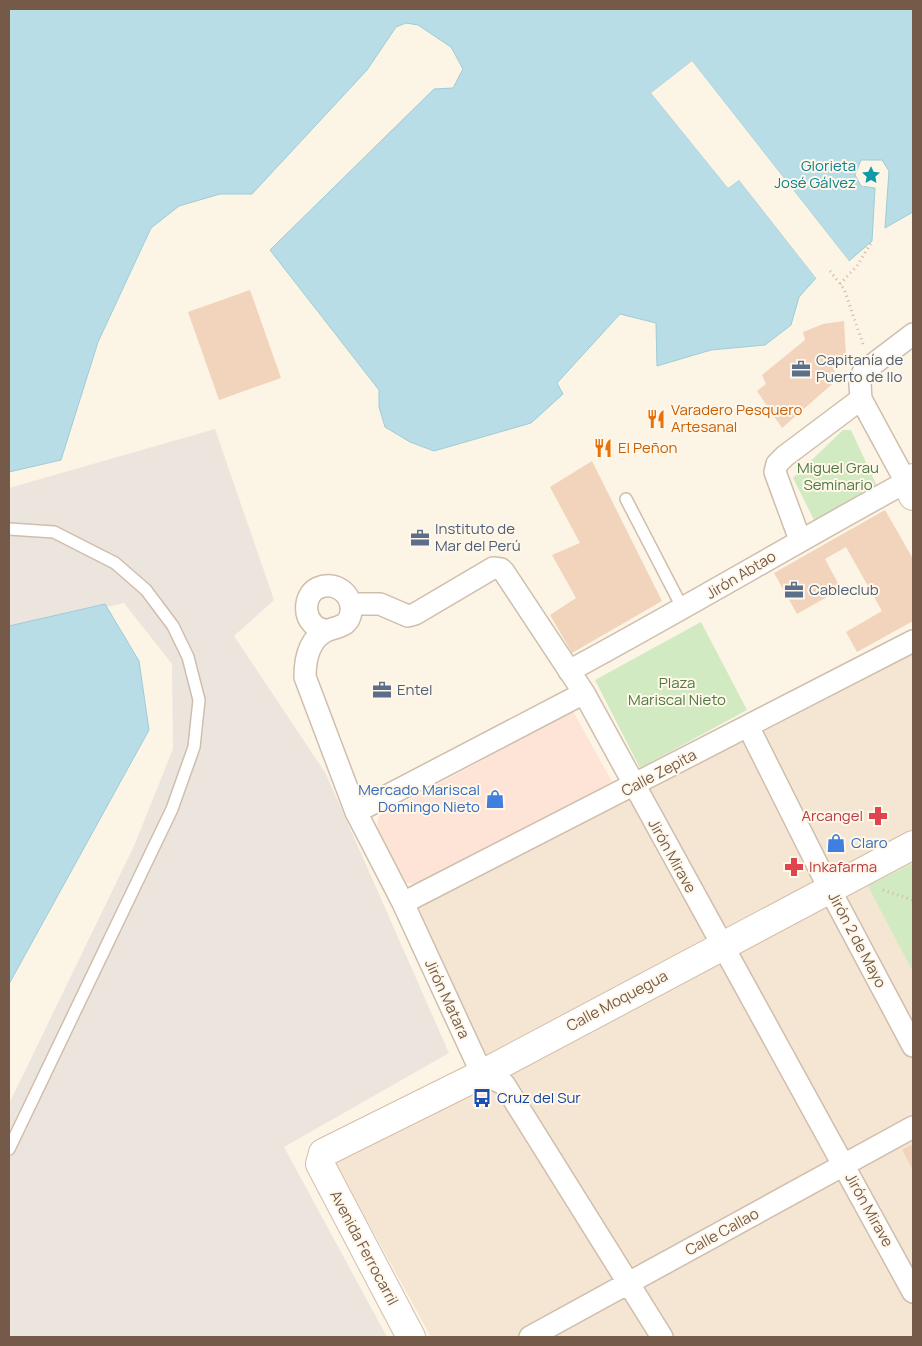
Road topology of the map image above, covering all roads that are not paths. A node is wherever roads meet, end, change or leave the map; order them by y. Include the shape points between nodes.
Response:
1 (913, 334) edge
2 (862, 399) junction
3 (911, 485) edge
4 (626, 498) dead end
5 (9, 528) edge
6 (800, 540) junction
7 (352, 604) junction
8 (683, 609) junction
9 (326, 631) junction
10 (913, 641) edge
11 (569, 671) junction
12 (584, 693) junction
13 (748, 726) junction
14 (634, 786) junction
15 (356, 812) junction
16 (913, 845) edge
17 (830, 888) junction
18 (403, 903) junction
19 (722, 945) junction
20 (913, 1046) edge
21 (482, 1074) junction
22 (913, 1127) edge
23 (9, 1149) edge
24 (320, 1157) joint
25 (844, 1164) junction
26 (629, 1283) junction
27 (913, 1292) edge
28 (411, 1337) edge
29 (530, 1337) edge
30 (662, 1337) edge

1 - 2 street via 863,372 860,384
2 - 3 street
2 - 6 street via 777,464 776,472
3 - 6 street, Jirón Abtao
4 - 8 lane
5 - 23 lane via 54,532 115,563 146,590 172,626 188,657 199,700 194,747 172,809
6 - 8 street, Jirón Abtao
7 - 9 street via 350,618 340,628
7 - 9 street via 345,591 331,585 317,588 308,599 306,613 313,625
7 - 11 street, Jirón Mirave via 380,604 408,616 493,568 501,569
8 - 11 street, Jirón Abtao
9 - 15 street, Jirón Matara via 313,643 305,659 305,677
10 - 13 street, Calle Zepita
11 - 12 street, Jirón Mirave
12 - 14 street, Jirón Mirave
12 - 15 street
13 - 14 street, Calle Zepita
13 - 17 street, Jirón 2 de Mayo
14 - 18 street, Calle Zepita
14 - 19 street, Jirón Mirave
15 - 18 street, Jirón Matara
16 - 17 street, Calle Moquegua
17 - 19 street, Calle Moquegua
17 - 20 street, Jirón 2 de Mayo
18 - 21 street, Jirón Matara
19 - 21 street, Calle Moquegua
19 - 25 street, Jirón Mirave
21 - 24 street, Calle Moquegua
21 - 26 street via 504,1084
22 - 25 street, Calle Callao
24 - 28 street, Avenida Ferrocarril via 320,1164
25 - 26 street, Calle Callao
25 - 27 street, Jirón Mirave
26 - 29 street, Calle Callao
26 - 30 street

